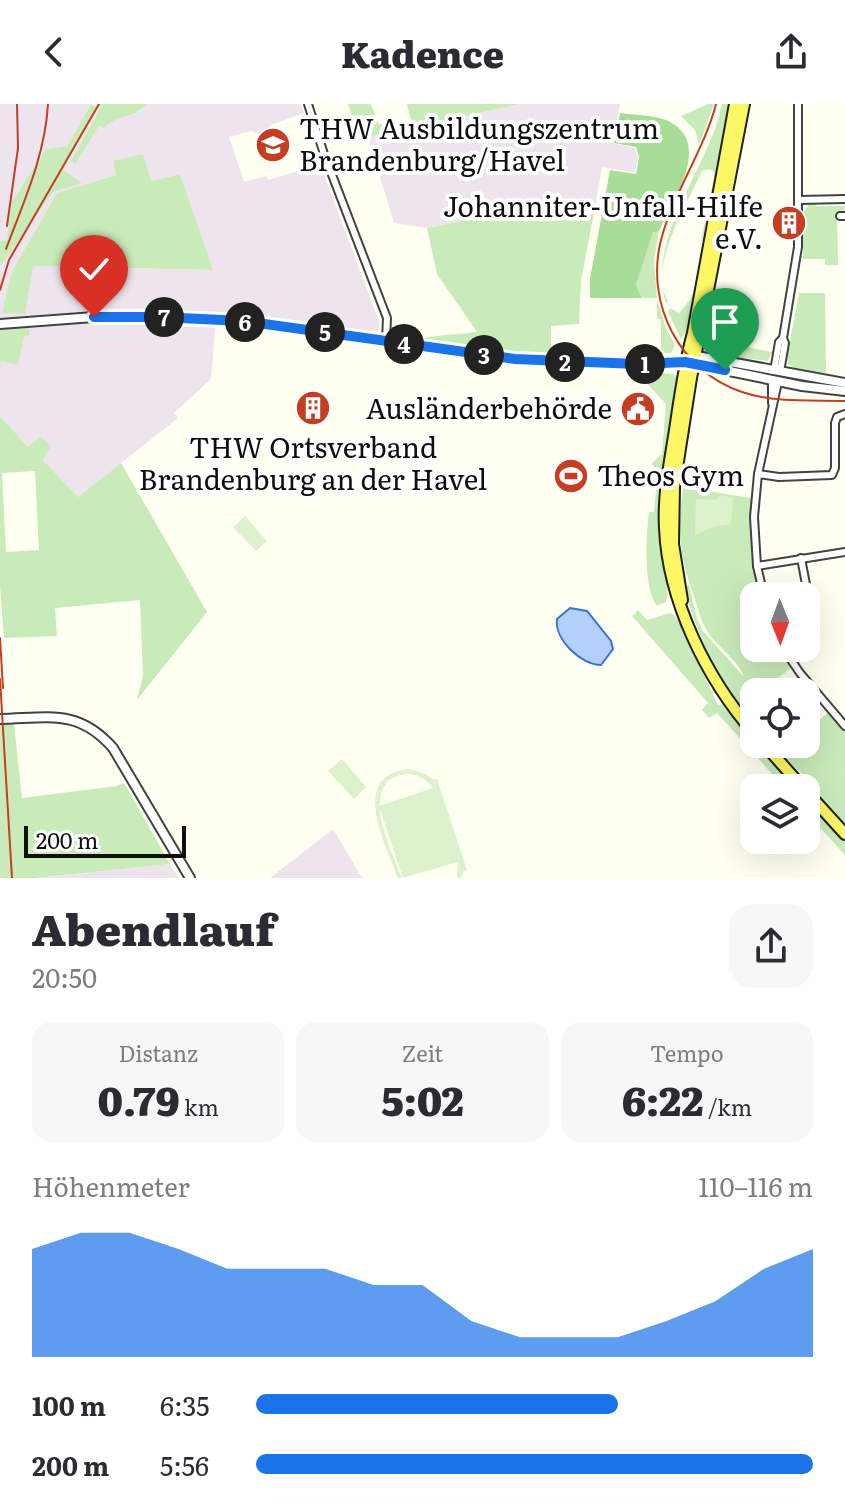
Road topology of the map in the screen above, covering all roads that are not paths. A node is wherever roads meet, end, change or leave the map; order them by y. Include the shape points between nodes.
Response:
1 (308, 104) edge
2 (735, 104) edge
3 (744, 104) edge
4 (798, 104) edge
5 (845, 199) edge
6 (799, 200) junction
7 (0, 324) edge
8 (386, 341) junction
9 (692, 361) junction
10 (776, 376) junction
11 (845, 383) edge
12 (845, 391) edge
13 (845, 414) edge
14 (758, 474) junction
15 (845, 552) edge
16 (801, 558) junction
17 (757, 566) junction
18 (761, 582) edge
19 (806, 582) edge
20 (793, 662) edge
21 (740, 714) edge
22 (0, 719) edge
23 (845, 726) edge
24 (776, 758) edge
25 (790, 774) edge
26 (820, 807) edge
27 (845, 834) edge
28 (190, 878) edge

1 - 8 street via 387,318
2 - 9 main road
3 - 9 main road
4 - 6 street
5 - 6 street
6 - 10 street via 798,247
7 - 8 street via 173,317
8 - 9 street via 540,361
9 - 10 street
9 - 21 main road via 666,490 673,586 701,656
10 - 11 street
10 - 12 street
10 - 14 street
13 - 14 street via 835,423 832,475
14 - 17 street
15 - 16 street
16 - 17 street
16 - 19 street
17 - 18 street
20 - 23 street
22 - 28 street via 63,718 101,734
24 - 25 main road
26 - 27 main road

